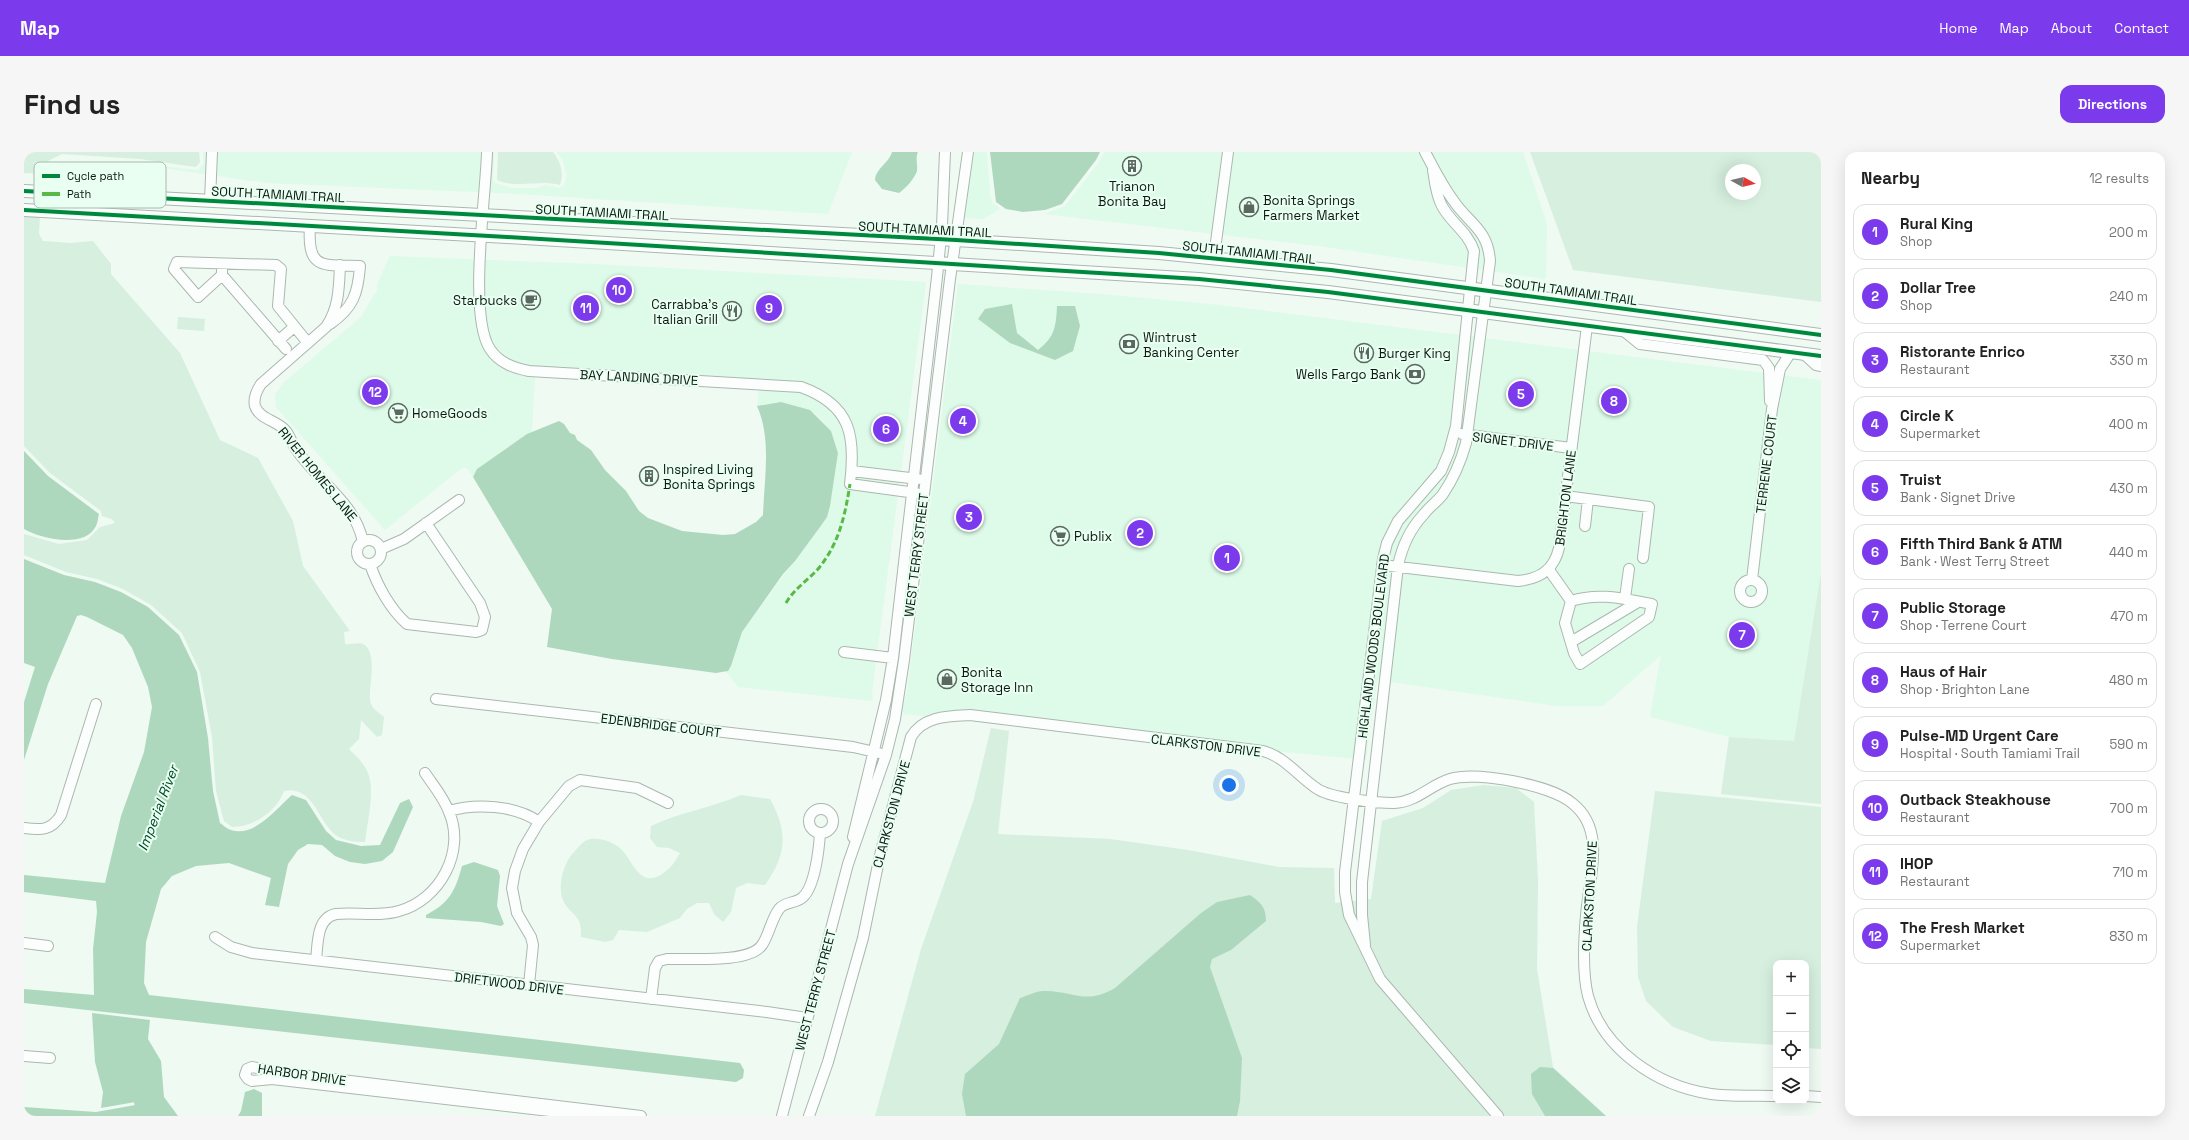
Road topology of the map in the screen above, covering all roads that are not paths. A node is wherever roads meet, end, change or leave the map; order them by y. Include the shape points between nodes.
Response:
1 (212, 152) edge
2 (487, 152) edge
3 (945, 152) edge
4 (968, 152) edge
5 (1228, 152) edge
6 (1425, 152) edge
7 (1433, 170) junction
8 (24, 191) edge
9 (34, 191) edge
10 (166, 198) edge
11 (210, 201) junction
12 (24, 210) edge
13 (483, 216) junction
14 (310, 226) junction
15 (482, 235) junction
16 (940, 239) junction
17 (956, 240) junction
18 (1214, 258) junction
19 (938, 262) junction
20 (952, 263) junction
21 (222, 264) junction
22 (340, 265) junction
23 (222, 275) junction
24 (1470, 288) junction
25 (1487, 290) junction
26 (1468, 310) junction
27 (1483, 312) junction
28 (1587, 326) junction
29 (294, 327) junction
30 (326, 327) junction
31 (1624, 331) junction
32 (1821, 335) edge
33 (278, 340) junction
34 (308, 343) junction
35 (286, 349) dead end
36 (1791, 352) junction
37 (1804, 354) junction
38 (1821, 356) edge
39 (1821, 366) edge
40 (1772, 409) junction
41 (1454, 433) junction
42 (1468, 435) junction
43 (1571, 448) junction
44 (852, 471) junction
45 (912, 478) junction
46 (926, 480) junction
47 (911, 492) junction
48 (924, 494) junction
49 (1565, 496) junction
50 (1588, 499) junction
51 (459, 500) dead end
52 (426, 523) junction
53 (1585, 526) dead end
54 (363, 542) junction
55 (381, 549) junction
56 (1643, 558) dead end
57 (370, 564) junction
58 (1382, 565) junction
59 (1398, 566) junction
60 (1629, 569) dead end
61 (1549, 570) junction
62 (1752, 580) dead end
63 (1625, 598) junction
64 (1571, 601) junction
65 (1638, 602) junction
66 (1571, 642) junction
67 (844, 652) dead end
68 (892, 658) junction
69 (436, 699) dead end
70 (96, 704) dead end
71 (874, 752) junction
72 (886, 755) junction
73 (425, 773) dead end
74 (1354, 798) junction
75 (1372, 801) junction
76 (668, 803) dead end
77 (449, 811) junction
78 (539, 822) junction
79 (24, 828) edge
80 (820, 833) dead end
81 (848, 864) junction
82 (215, 937) dead end
83 (24, 943) edge
84 (48, 946) dead end
85 (1366, 951) junction
86 (316, 960) junction
87 (529, 985) junction
88 (651, 999) junction
89 (807, 1018) junction
90 (24, 1056) edge
91 (50, 1058) dead end
92 (1773, 1096) edge
93 (1809, 1096) edge
94 (1821, 1097) edge
95 (593, 1116) edge
96 (641, 1116) edge
97 (782, 1116) edge
98 (809, 1116) edge
99 (1498, 1116) edge

1 - 11 street
2 - 13 street, BAY LANDING DRIVE
3 - 16 street, WEST TERRY STREET
4 - 17 street, WEST TERRY STREET
5 - 18 street
6 - 7 street
7 - 24 street, HIGHLAND WOODS BOULEVARD via 1435,186 1443,207 1467,236 1474,251
7 - 25 street, HIGHLAND WOODS BOULEVARD via 1454,202 1483,233 1488,242 1490,261
8 - 9 main road, SOUTH TAMIAMI TRAIL
10 - 11 main road, SOUTH TAMIAMI TRAIL
11 - 13 main road, SOUTH TAMIAMI TRAIL
12 - 14 main road
13 - 15 street, BAY LANDING DRIVE
13 - 16 main road, SOUTH TAMIAMI TRAIL
14 - 15 main road
14 - 22 street via 309,247 312,256 323,264
15 - 19 main road
15 - 44 street, BAY LANDING DRIVE via 480,318 484,337 490,350 499,360 516,369 529,371 801,387 828,401 844,419 852,442
16 - 17 main road, SOUTH TAMIAMI TRAIL
16 - 19 street, WEST TERRY STREET
17 - 18 main road, SOUTH TAMIAMI TRAIL
17 - 20 street, WEST TERRY STREET
18 - 24 main road, SOUTH TAMIAMI TRAIL
19 - 20 main road
19 - 45 street, WEST TERRY STREET
20 - 26 main road via 1212,280
20 - 46 street, WEST TERRY STREET
21 - 23 street
21 - 23 street via 177,262 174,269 198,297
21 - 29 street via 279,267 281,269 278,306
22 - 30 street, RIVER HOMES LANE via 338,301
22 - 30 street via 360,266 356,292 349,308
23 - 33 street
24 - 25 main road, SOUTH TAMIAMI TRAIL
24 - 26 street, HIGHLAND WOODS BOULEVARD
25 - 27 street, HIGHLAND WOODS BOULEVARD
25 - 32 main road, SOUTH TAMIAMI TRAIL
26 - 27 main road
26 - 41 street, HIGHLAND WOODS BOULEVARD
27 - 28 main road
27 - 42 street, HIGHLAND WOODS BOULEVARD
28 - 31 main road
28 - 43 street, BRIGHTON LANE
29 - 33 street
29 - 34 street
30 - 34 street, RIVER HOMES LANE
31 - 36 main road
31 - 40 street via 1640,344 1763,360 1769,368 1769,396
33 - 35 street
34 - 54 street, RIVER HOMES LANE via 261,384 257,391 255,406 259,412 285,430 296,449 348,509 357,521
36 - 37 main road
36 - 40 street, TERRENE COURT via 1780,369
37 - 38 main road
37 - 39 street via 1816,365
40 - 62 street, TERRENE COURT
41 - 42 street, SIGNET DRIVE
41 - 58 street, HIGHLAND WOODS BOULEVARD via 1441,471 1407,508 1394,528 1387,543
42 - 43 street, SIGNET DRIVE
42 - 59 street, HIGHLAND WOODS BOULEVARD via 1461,460 1449,485 1412,530 1403,547
43 - 49 street, BRIGHTON LANE
44 - 45 street
44 - 47 street, BAY LANDING DRIVE via 850,484
45 - 46 street
45 - 47 street, WEST TERRY STREET
46 - 48 street, WEST TERRY STREET
47 - 48 street, BAY LANDING DRIVE
47 - 68 street, WEST TERRY STREET
48 - 72 street, WEST TERRY STREET via 904,660
49 - 50 street
49 - 61 street, BRIGHTON LANE via 1559,548 1554,564
50 - 53 street
50 - 56 street via 1649,507
51 - 52 street
52 - 55 street via 404,539
52 - 57 street, RIVER HOMES LANE via 480,603 485,617 482,630 476,632 407,624 400,618 380,587
54 - 55 street via 374,541
54 - 57 street, RIVER HOMES LANE via 358,548 358,556 363,562
55 - 57 street via 378,559
58 - 59 street
58 - 74 street, HIGHLAND WOODS BOULEVARD
59 - 61 street via 1518,581 1535,578
59 - 75 street, HIGHLAND WOODS BOULEVARD
60 - 63 street
61 - 64 street
63 - 64 street via 1586,596
63 - 65 street
64 - 66 street via 1565,623
65 - 66 street
65 - 66 street via 1652,604 1649,617 1580,664
67 - 68 street
68 - 71 street, WEST TERRY STREET via 886,700
69 - 71 street, EDENBRIDGE COURT via 853,747
70 - 79 street via 61,815 49,828
71 - 72 street, EDENBRIDGE COURT
71 - 81 street, WEST TERRY STREET via 851,842
72 - 81 street, WEST TERRY STREET
73 - 77 street
74 - 75 street, CLARKSTON DRIVE
74 - 85 street, HIGHLAND WOODS BOULEVARD via 1345,892 1349,915
74 - 98 street, CLARKSTON DRIVE via 1325,794 1282,759 1263,751 979,716 950,716 921,724 911,737 880,855 866,927 831,1051
75 - 85 street, HIGHLAND WOODS BOULEVARD via 1361,894
75 - 92 street, CLARKSTON DRIVE via 1401,802 1422,795 1440,783 1462,777 1538,786 1557,793 1574,804 1587,820 1593,838 1594,855 1586,917 1585,978 1591,1006 1603,1029 1631,1059 1668,1082 1711,1094
76 - 78 street via 637,788 580,780 569,786
77 - 78 street via 466,806 513,810 530,815
77 - 86 street via 454,833 453,851 446,872 437,886 417,903 400,911 341,913 328,916 321,927
78 - 87 street via 523,849 512,888 517,913 533,945
80 - 88 street via 807,892 802,899 785,903 779,909 762,946 756,952 740,957 659,961 655,968
81 - 89 street, WEST TERRY STREET
82 - 86 street, DRIFTWOOD DRIVE via 239,950
83 - 84 street
85 - 99 street, HIGHLAND WOODS BOULEVARD via 1386,988
86 - 87 street, DRIFTWOOD DRIVE
87 - 88 street, DRIFTWOOD DRIVE
88 - 89 street, DRIFTWOOD DRIVE
89 - 97 street, WEST TERRY STREET
90 - 91 street
93 - 94 street
95 - 96 street, HARBOR DRIVE via 272,1079 252,1081 246,1075 247,1069 252,1066 276,1072 460,1096

